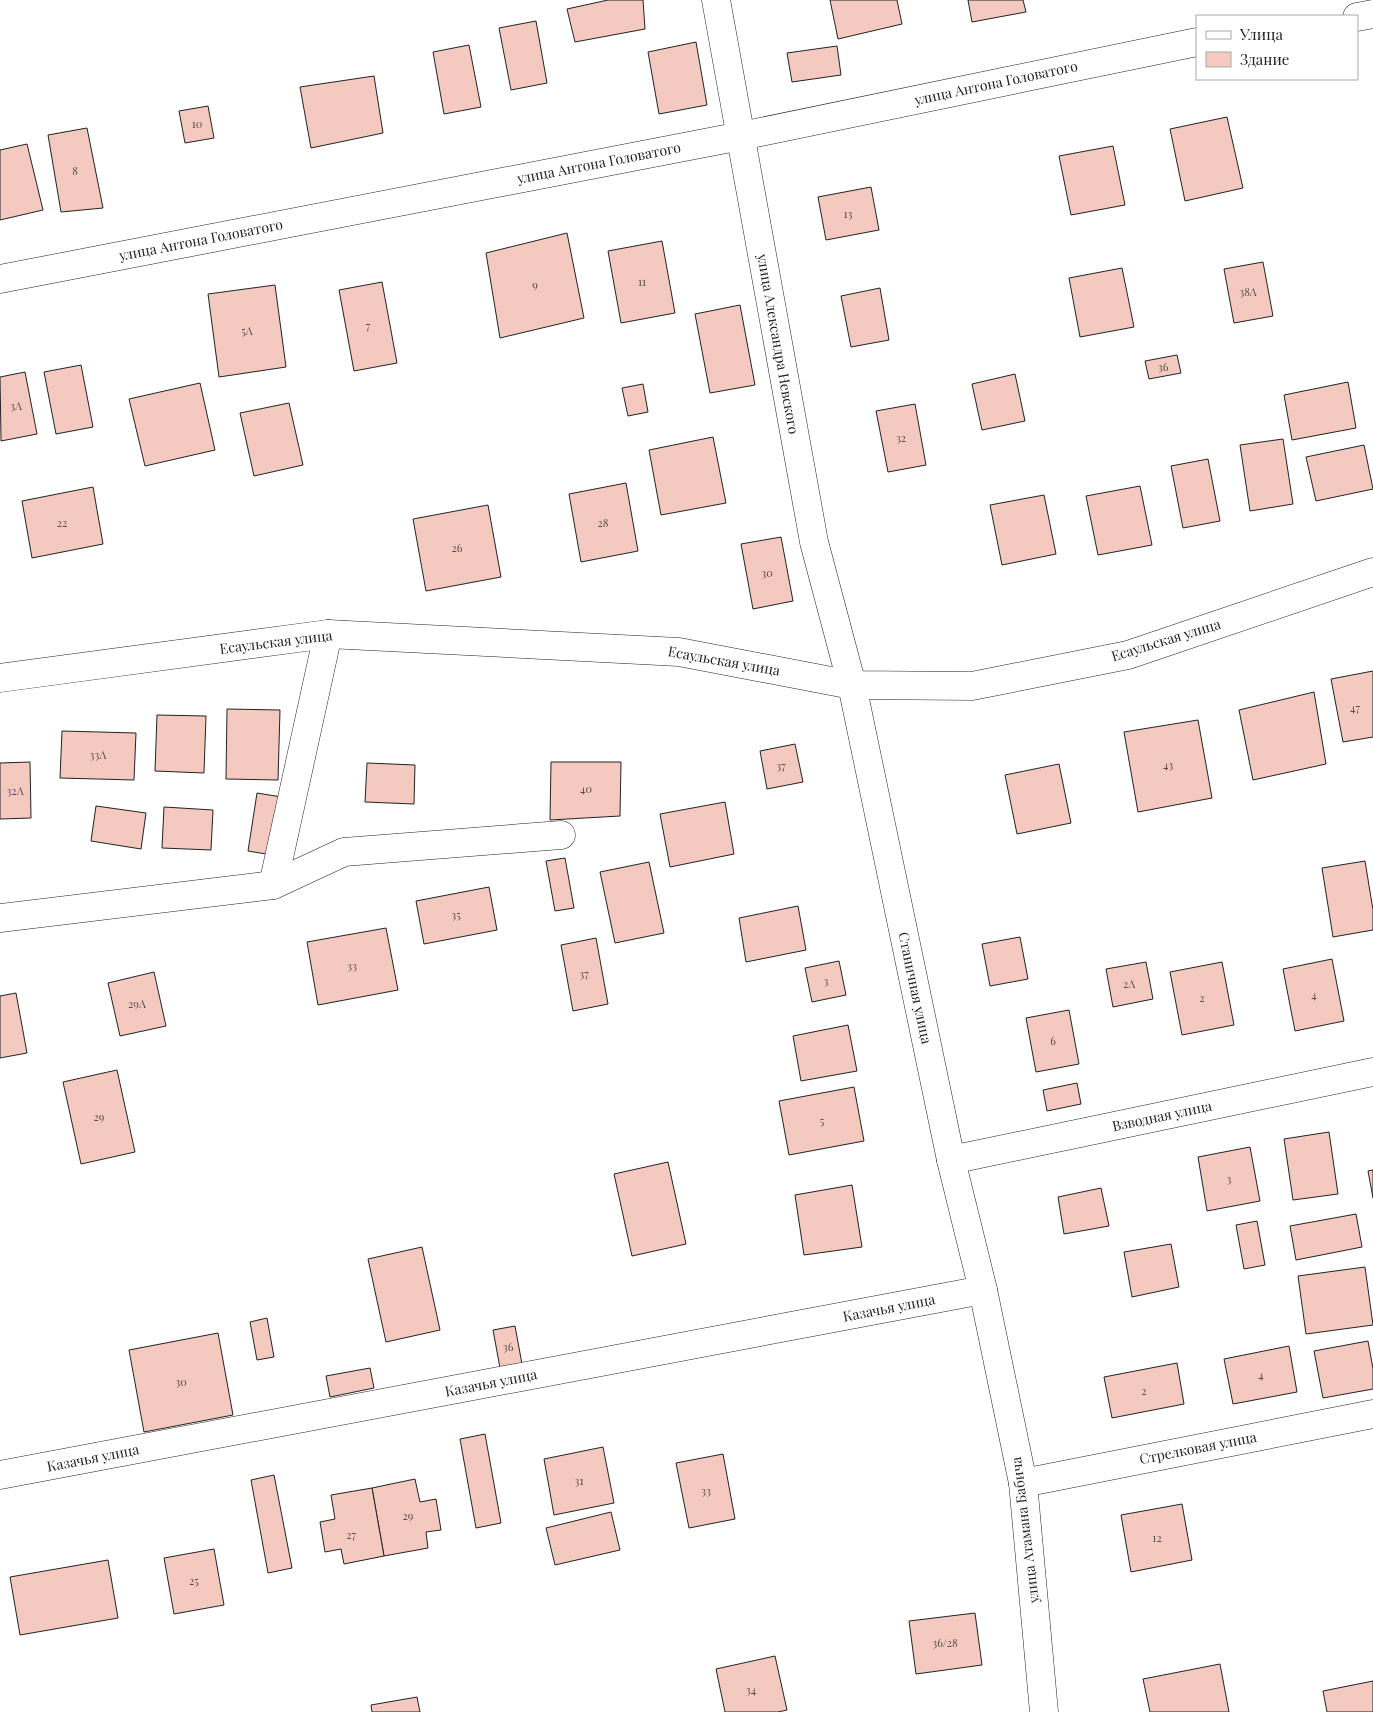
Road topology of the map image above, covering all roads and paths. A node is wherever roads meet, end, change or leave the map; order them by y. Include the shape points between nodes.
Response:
1 (716, 0) edge
2 (1373, 14) edge
3 (1358, 16) edge
4 (1196, 42) edge
5 (741, 136) junction
6 (0, 279) edge
7 (1373, 572) edge
8 (328, 634) junction
9 (0, 678) edge
10 (852, 685) junction
11 (561, 835) dead end
12 (273, 885) junction
13 (0, 918) edge
14 (1373, 1072) edge
15 (951, 1160) junction
16 (983, 1290) junction
17 (1373, 1414) edge
18 (0, 1475) edge
19 (1023, 1483) junction
20 (1044, 1712) edge

1 - 5 street, улица Александра Невского
2 - 3 street
4 - 5 street, улица Антона Головатого
5 - 6 street, улица Антона Головатого
5 - 10 street, улица Александра Невского via 814,542
7 - 10 street, Есаульская улица via 1128,655 972,686
8 - 9 street, Есаульская улица
8 - 10 street, Есаульская улица via 678,652
8 - 12 street
10 - 15 street, Станичная улица
11 - 12 street via 344,852
12 - 13 street
14 - 15 street, Взводная улица
15 - 16 street, Станичная улица
16 - 18 street, Казачья улица
16 - 19 street, улица Атамана Бабича
17 - 19 street, Стрелковая улица
19 - 20 street, улица Атамана Бабича

